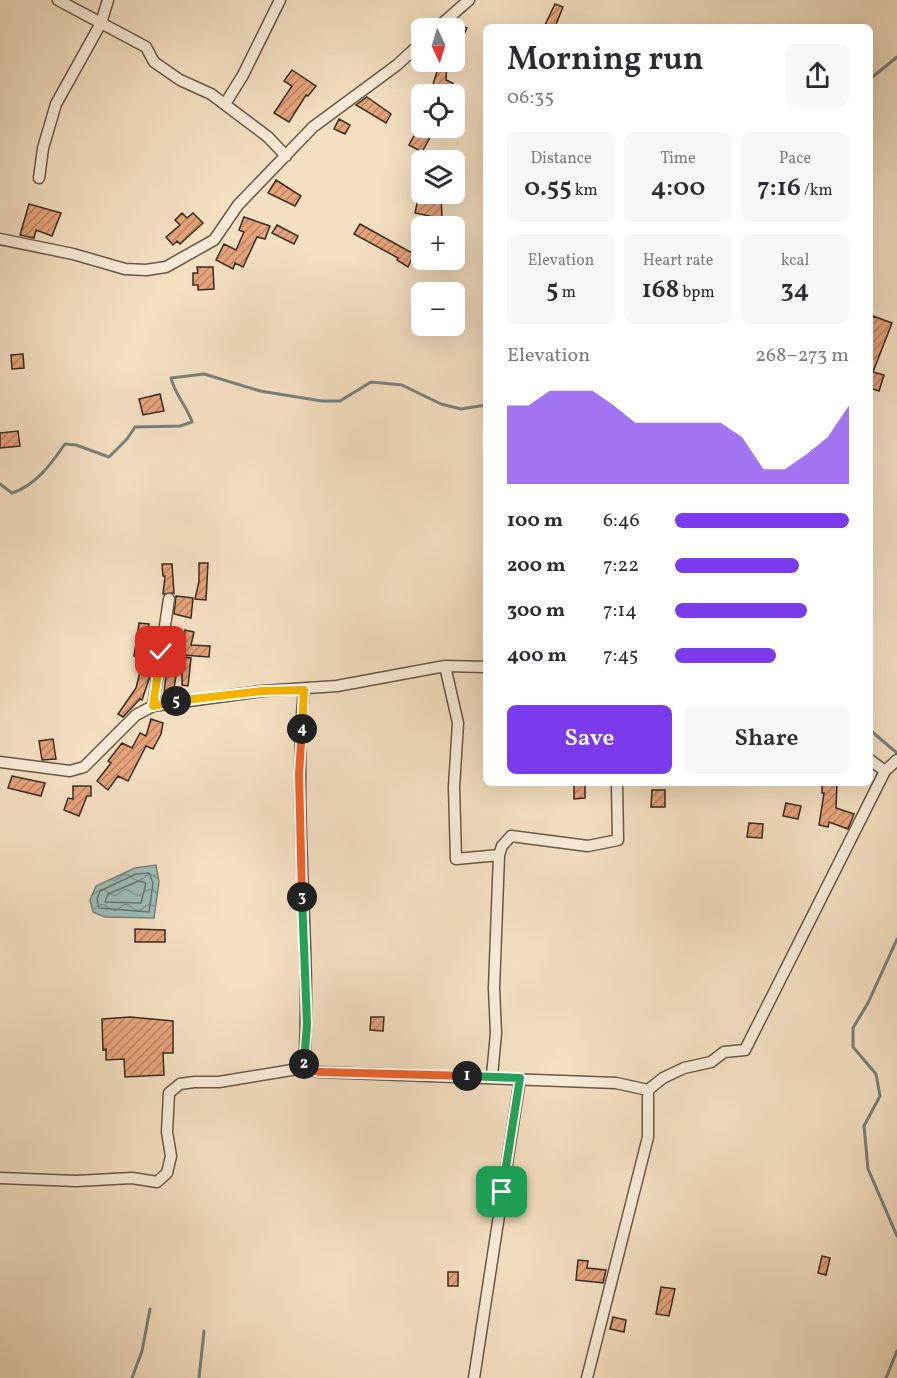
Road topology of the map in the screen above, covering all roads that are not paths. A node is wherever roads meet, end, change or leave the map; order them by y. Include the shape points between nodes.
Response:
1 (58, 0) edge
2 (108, 0) edge
3 (280, 0) edge
4 (469, 0) edge
5 (448, 18) edge
6 (101, 23) junction
7 (411, 51) edge
8 (225, 104) junction
9 (286, 156) junction
10 (39, 178) dead end
11 (0, 239) edge
12 (169, 599) dead end
13 (445, 666) junction
14 (483, 667) edge
15 (304, 690) junction
16 (153, 706) junction
17 (873, 761) edge
18 (0, 762) edge
19 (891, 766) edge
20 (616, 786) edge
21 (499, 855) junction
22 (304, 1068) junction
23 (492, 1076) junction
24 (520, 1078) junction
25 (648, 1090) junction
26 (0, 1178) edge
27 (474, 1378) edge
28 (587, 1378) edge

1 - 6 street
2 - 6 street
3 - 8 street
4 - 5 street
6 - 8 street via 146,47 154,62
6 - 10 street via 56,104
7 - 9 street via 313,127
8 - 9 street
9 - 11 street via 238,205 214,240 166,267 125,269
12 - 16 street
13 - 14 street
13 - 15 street
13 - 21 street via 458,723 454,786 456,859
15 - 16 street via 262,691
15 - 22 street via 299,774 307,1024
16 - 18 street via 136,715 84,767 70,771
17 - 19 street
19 - 25 street via 745,1050 723,1052 711,1062 684,1068
20 - 21 street via 618,840 588,846 511,836
21 - 23 street
22 - 23 street via 319,1072
22 - 26 street via 250,1078 180,1084 169,1093 167,1132 171,1156 167,1173 157,1182 132,1178
23 - 24 street
24 - 25 street via 616,1083
24 - 27 street
25 - 28 street via 648,1137

